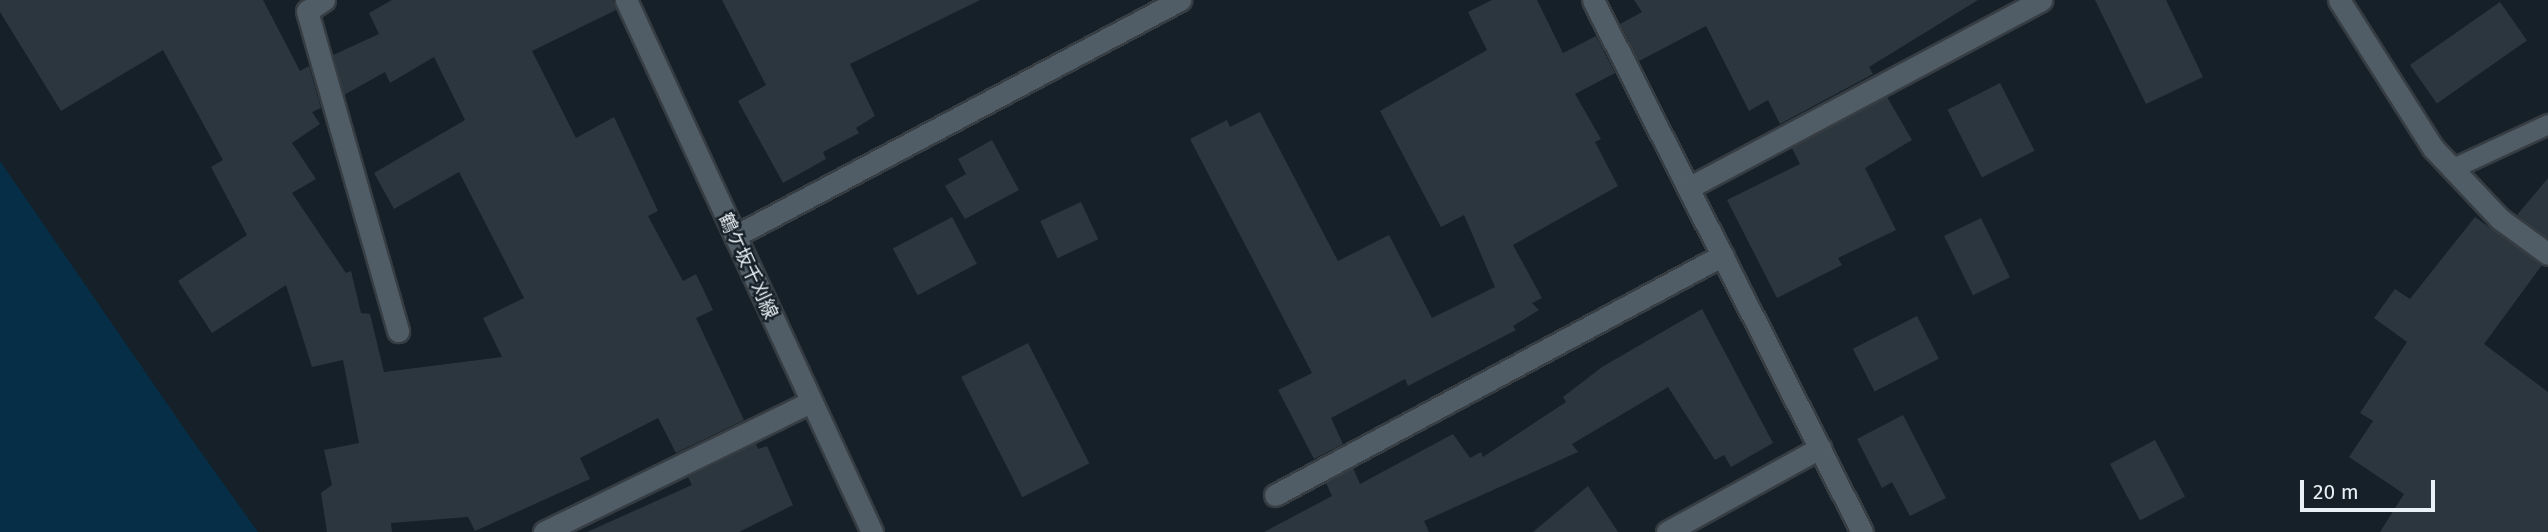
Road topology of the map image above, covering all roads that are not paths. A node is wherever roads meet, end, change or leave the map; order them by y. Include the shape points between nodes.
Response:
1 (324, 0) edge
2 (626, 0) edge
3 (1180, 0) edge
4 (1593, 0) edge
5 (2040, 0) edge
6 (2339, 0) edge
7 (2548, 124) edge
8 (2453, 168) junction
9 (1689, 188) junction
10 (735, 236) junction
11 (2548, 254) edge
12 (1723, 255) junction
13 (398, 331) dead end
14 (811, 402) junction
15 (1820, 448) junction
16 (1275, 495) dead end
17 (544, 532) edge
18 (872, 532) edge
19 (1667, 532) edge
20 (1862, 532) edge

1 - 13 street via 307,11
2 - 10 street, 鶴ケ坂千刈線
3 - 10 street
4 - 9 street
5 - 9 street
6 - 8 street via 2433,148
7 - 8 lane
8 - 11 street via 2500,219
9 - 12 street
10 - 14 street, 鶴ケ坂千刈線
12 - 15 street
12 - 16 street
14 - 17 street
14 - 18 street, 鶴ケ坂千刈線
15 - 19 street
15 - 20 street

